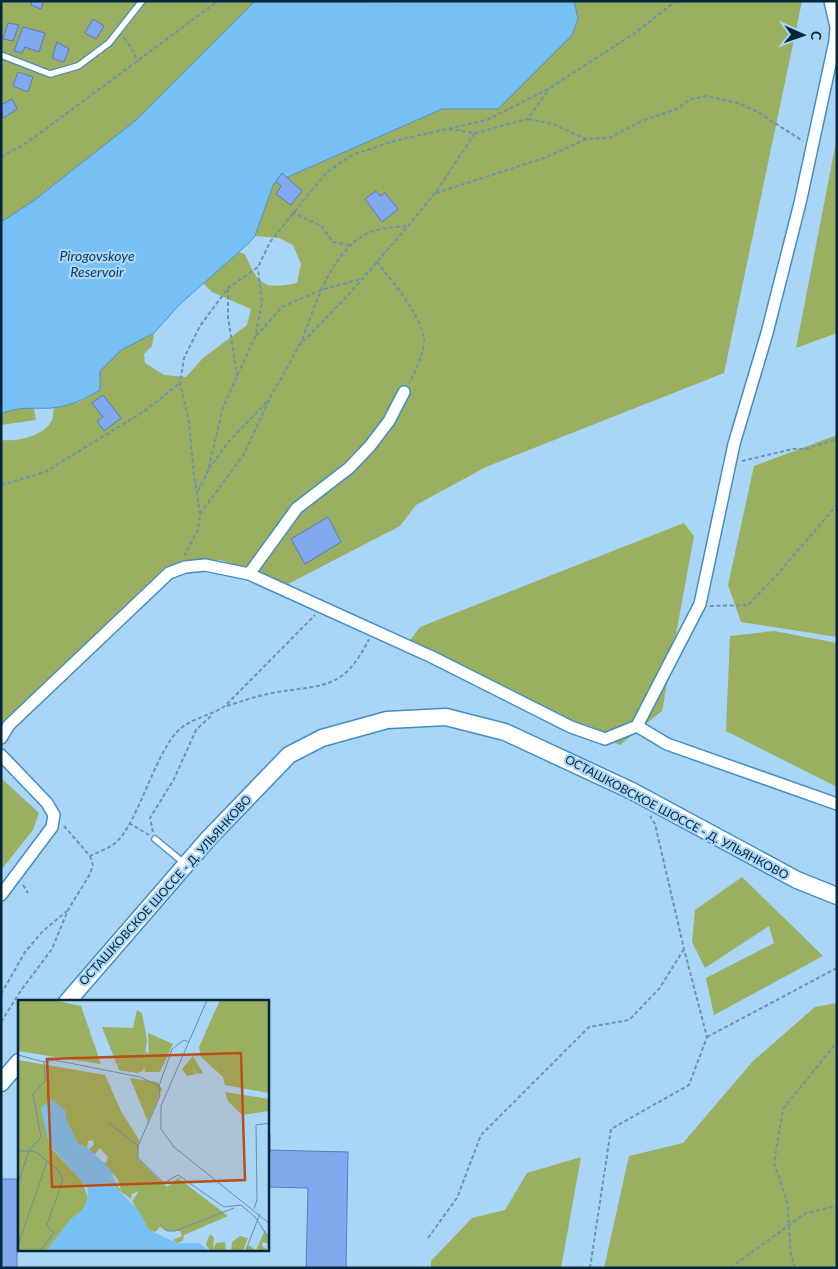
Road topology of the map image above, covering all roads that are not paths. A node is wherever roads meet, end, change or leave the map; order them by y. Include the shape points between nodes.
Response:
1 (142, 1) edge
2 (830, 1) edge
3 (1, 55) edge
4 (404, 392) road end
5 (249, 574) junction
6 (637, 726) junction
7 (1, 738) edge
8 (1, 755) edge
9 (837, 804) edge
10 (155, 839) road end
11 (185, 864) junction
12 (1, 895) edge
13 (837, 896) edge
14 (69, 1000) edge
15 (18, 1063) edge
16 (1, 1083) edge

1 - 3 lane via 109,43 78,66 50,74
2 - 6 street via 836,27 835,41 767,333 730,463 700,604
4 - 5 street via 389,421 370,446 349,468 297,508
5 - 6 street via 432,657 527,706 605,739
5 - 7 street via 205,565 169,573 9,725
6 - 9 street via 667,744
8 - 12 street via 47,803 54,815 52,827
10 - 11 lane
11 - 13 street, ОСТАШКОВСКОЕ ШОССЕ - Д. УЛЬЯНКОВО via 234,810 290,756 322,738 358,726 387,720 446,717 505,732 559,756 797,880
11 - 14 street, ОСТАШКОВСКОЕ ШОССЕ - Д. УЛЬЯНКОВО
15 - 16 street

